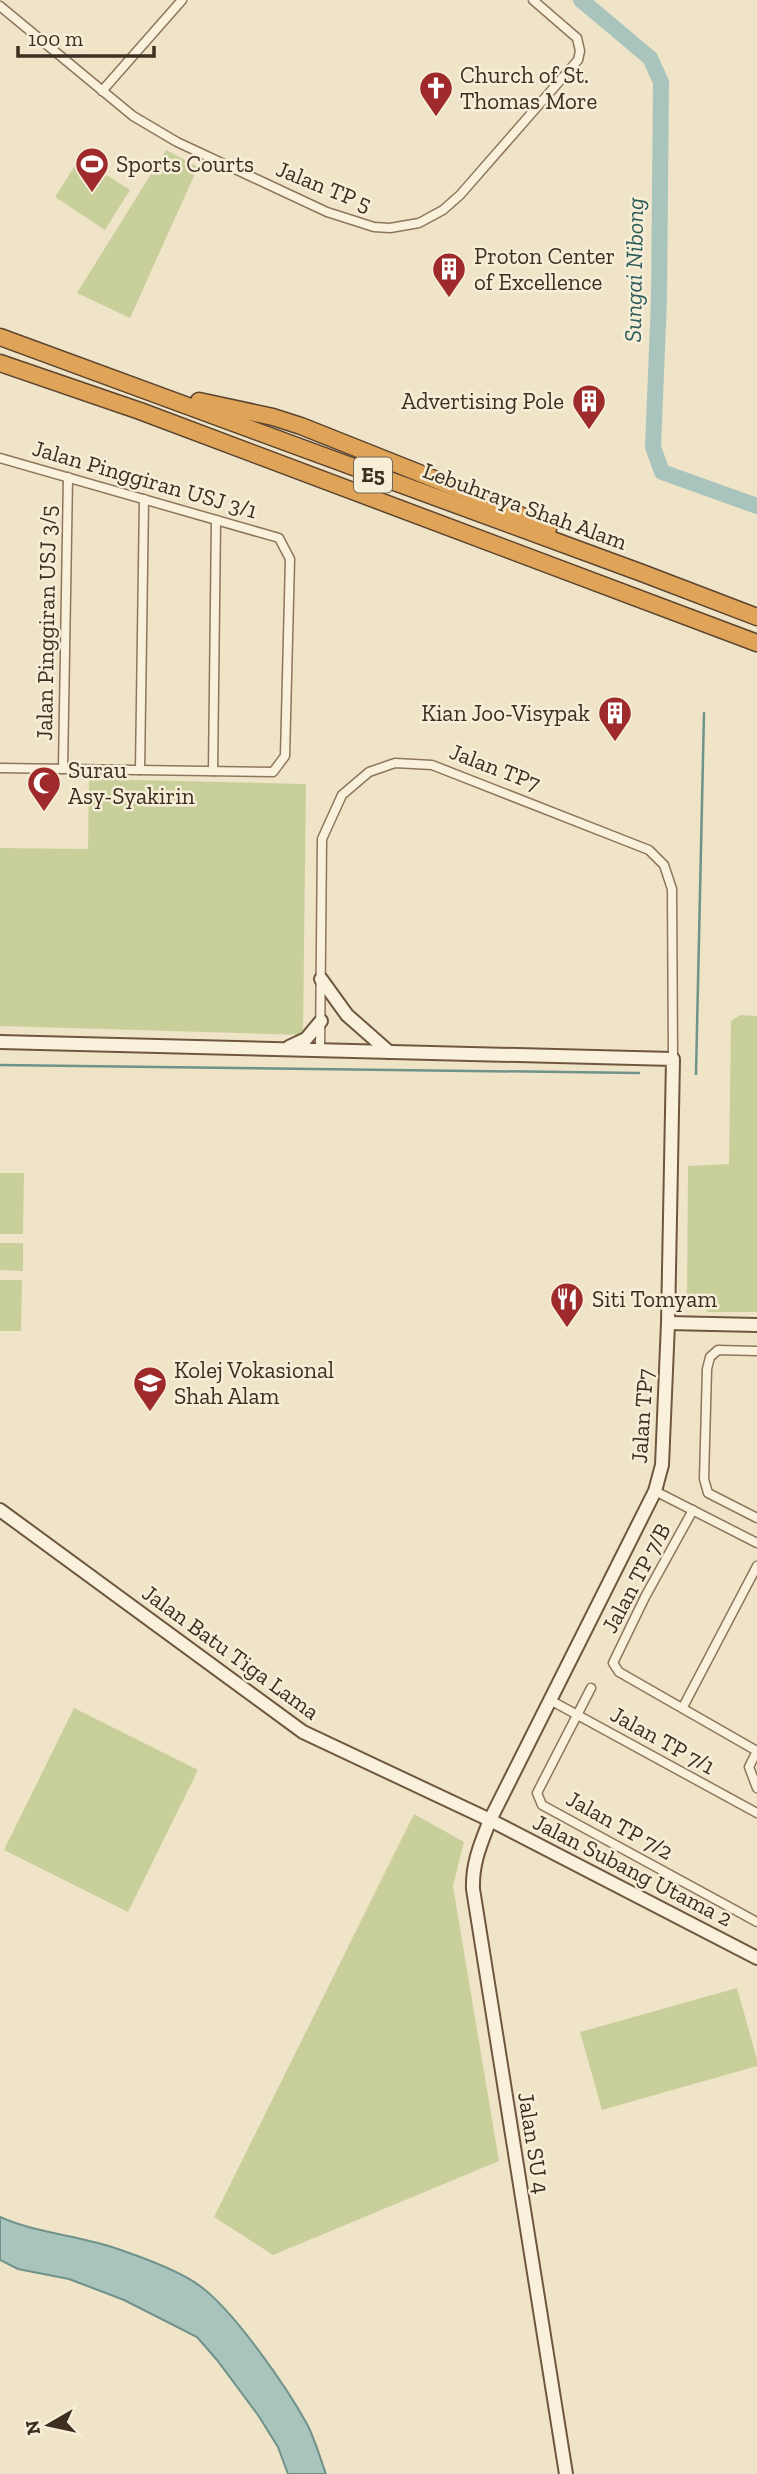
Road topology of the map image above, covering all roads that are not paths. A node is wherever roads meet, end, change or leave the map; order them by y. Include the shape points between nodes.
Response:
1 (182, 0) edge
2 (533, 0) edge
3 (0, 6) edge
4 (102, 91) junction
5 (0, 337) edge
6 (0, 363) edge
7 (0, 458) edge
8 (68, 477) junction
9 (144, 499) junction
10 (216, 520) junction
11 (757, 617) edge
12 (757, 643) edge
13 (0, 768) edge
14 (64, 769) junction
15 (140, 770) junction
16 (212, 771) junction
17 (321, 979) junction
18 (321, 1021) junction
19 (0, 1042) edge
20 (285, 1049) junction
21 (320, 1050) junction
22 (389, 1052) junction
23 (673, 1059) junction
24 (668, 1323) junction
25 (757, 1325) edge
26 (757, 1351) edge
27 (655, 1491) junction
28 (0, 1510) edge
29 (693, 1510) junction
30 (757, 1518) edge
31 (757, 1543) edge
32 (757, 1566) edge
33 (591, 1688) dead end
34 (550, 1700) junction
35 (683, 1707) junction
36 (577, 1715) junction
37 (757, 1751) edge
38 (757, 1788) edge
39 (757, 1813) edge
40 (491, 1820) junction
41 (757, 1922) edge
42 (757, 1958) edge
43 (566, 2474) edge

1 - 4 street
2 - 4 street, Jalan TP 5 via 577,38 579,60 460,195 428,219 407,226 374,227 327,212 177,142
3 - 4 street, Jalan TP 5
5 - 11 highway, Lebuhraya Shah Alam / E5
6 - 12 highway, Lebuhraya Shah Alam / E5 via 153,415
7 - 8 street, Jalan Pinggiran USJ 3/1
8 - 9 street, Jalan Pinggiran USJ 3/1
8 - 14 street, Jalan Pinggiran USJ 3/5
9 - 10 street, Jalan Pinggiran USJ 3/1
9 - 15 street
10 - 16 street
10 - 16 street, Jalan Pinggiran USJ 3/1 via 279,538 290,558 285,756 273,772
13 - 14 street
14 - 15 street
15 - 16 street
17 - 18 street, Jalan TP7
17 - 22 street via 347,1015
17 - 23 street, Jalan TP7 via 322,839 342,795 369,772 395,763 432,765 649,850 664,865 672,890
18 - 20 street via 306,1039
18 - 21 street, Jalan TP7
19 - 20 street
20 - 21 street
21 - 22 street
22 - 23 street
23 - 24 street, Jalan TP7
24 - 25 street
24 - 27 street, Jalan TP7 via 662,1465
26 - 30 street via 718,1350 710,1357 704,1479 708,1493
27 - 29 street
27 - 34 street, Jalan TP7
28 - 40 street, Jalan Batu Tiga Lama via 303,1732
29 - 31 street
29 - 35 street, Jalan TP 7/B via 613,1663 619,1672
32 - 35 street
33 - 36 street, Jalan TP 7/2
34 - 36 street, Jalan TP 7/1
34 - 40 street, Jalan TP7
35 - 37 street
36 - 39 street, Jalan TP 7/1
36 - 41 street, Jalan TP 7/2 via 537,1793 542,1805
37 - 38 street via 749,1768
40 - 42 street, Jalan Subang Utama 2
40 - 43 street, Jalan SU 4 via 475,1858 473,1889

